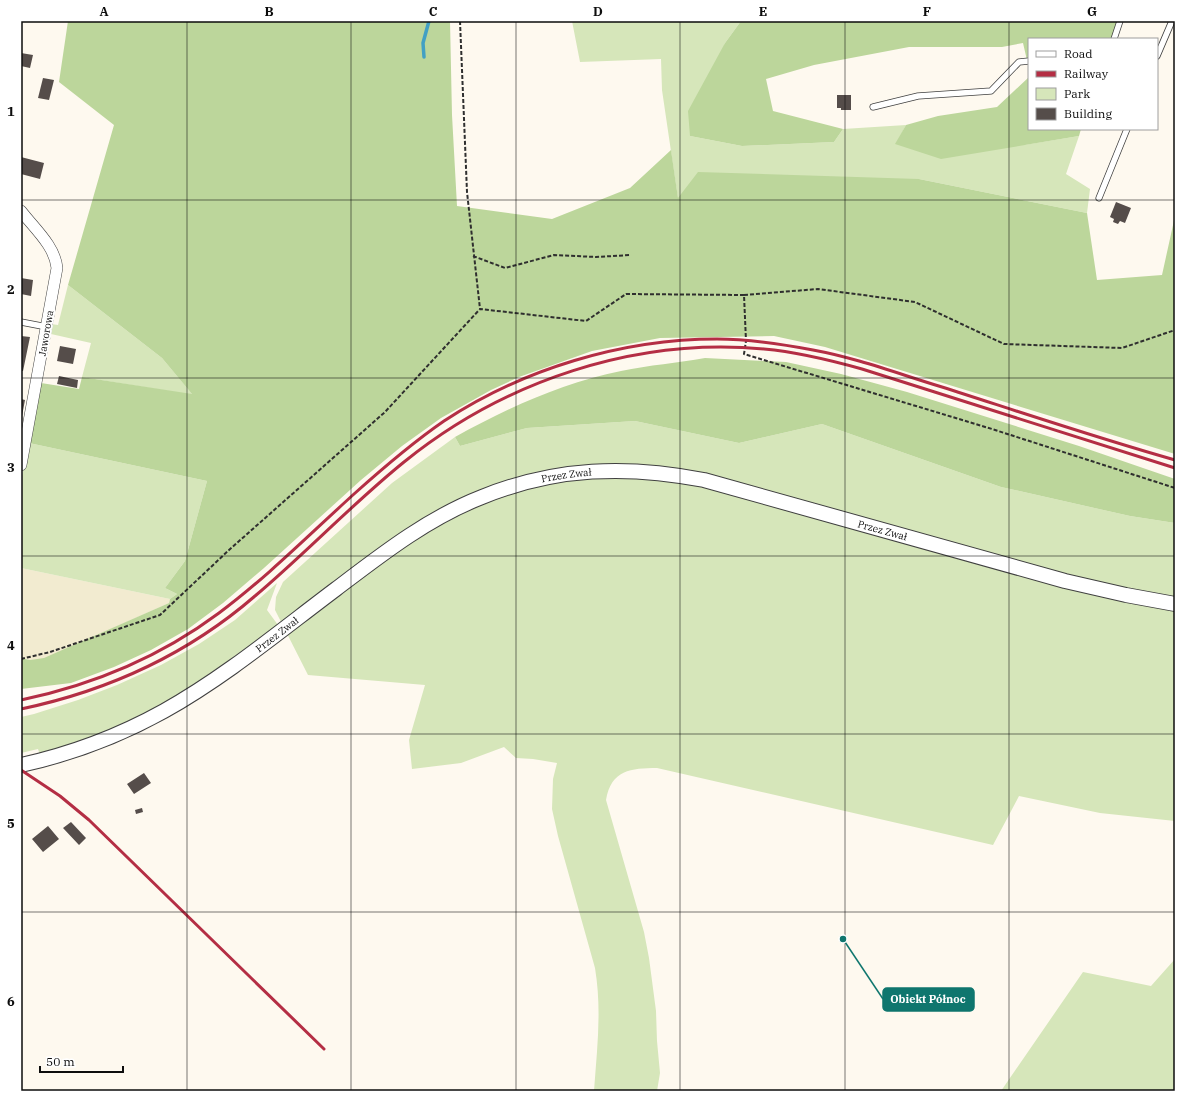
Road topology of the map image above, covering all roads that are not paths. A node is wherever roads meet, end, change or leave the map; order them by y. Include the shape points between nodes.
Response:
1 (1120, 21) edge
2 (1172, 21) edge
3 (1114, 38) edge
4 (1158, 54) edge
5 (1028, 61) edge
6 (873, 107) dead end
7 (1127, 130) edge
8 (1099, 198) dead end
9 (21, 212) edge
10 (21, 322) edge
11 (47, 327) junction
12 (21, 465) edge
13 (1175, 604) edge
14 (21, 765) edge

1 - 3 lane
2 - 4 lane
5 - 6 lane via 1019,62 991,91 918,96
7 - 8 lane
9 - 11 street, Jaworowa via 49,247 57,262
10 - 11 lane
11 - 12 street, Jaworowa
13 - 14 street, Przez Zwał via 1126,596 1065,581 704,480 649,471 575,473 511,486 452,510 420,528 177,704 110,737 61,755

